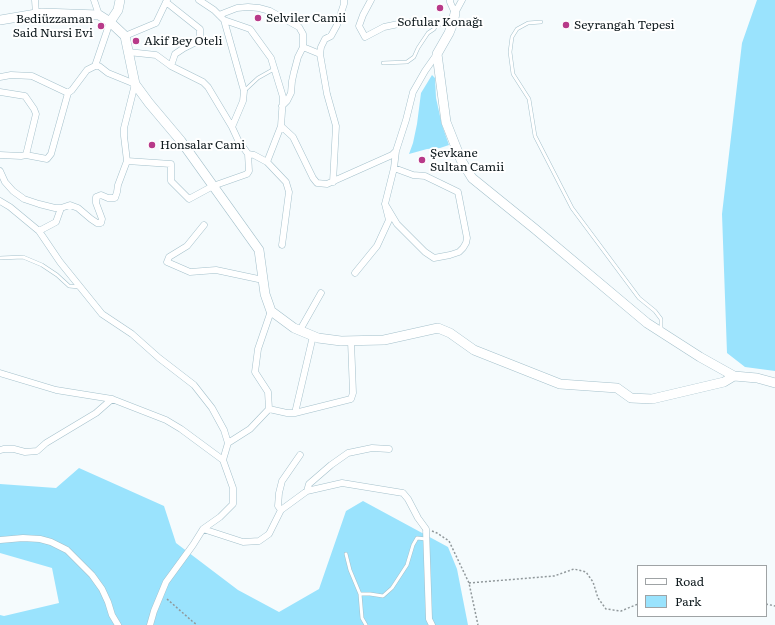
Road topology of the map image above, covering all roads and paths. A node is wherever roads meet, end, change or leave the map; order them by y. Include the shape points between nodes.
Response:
1 (34, 0) edge
2 (94, 0) edge
3 (120, 0) edge
4 (199, 0) edge
5 (344, 0) edge
6 (371, 0) edge
7 (450, 0) edge
8 (462, 0) edge
9 (167, 1) edge
10 (36, 14) junction
11 (455, 14) junction
12 (99, 15) junction
13 (219, 15) junction
14 (0, 20) edge
15 (224, 20) junction
16 (110, 22) junction
17 (541, 22) dead end
18 (437, 23) junction
19 (453, 23) junction
20 (125, 36) junction
21 (303, 48) junction
22 (128, 52) junction
23 (320, 54) junction
24 (437, 54) junction
25 (383, 62) dead end
26 (95, 66) junction
27 (170, 66) junction
28 (274, 69) junction
29 (0, 77) edge
30 (135, 84) junction
31 (0, 92) edge
32 (244, 92) junction
33 (68, 93) junction
34 (282, 106) junction
35 (281, 126) junction
36 (232, 127) junction
37 (396, 151) junction
38 (26, 154) junction
39 (248, 154) junction
40 (0, 155) edge
41 (127, 160) junction
42 (267, 162) junction
43 (394, 168) junction
44 (0, 171) edge
45 (333, 182) junction
46 (213, 186) junction
47 (0, 201) edge
48 (385, 204) junction
49 (61, 208) junction
50 (204, 225) dead end
51 (38, 231) junction
52 (282, 245) dead end
53 (0, 258) edge
54 (355, 274) dead end
55 (263, 280) junction
56 (81, 287) junction
57 (321, 293) dead end
58 (271, 311) junction
59 (300, 330) junction
60 (661, 332) junction
61 (313, 336) junction
62 (351, 341) junction
63 (0, 373) edge
64 (734, 376) junction
65 (775, 383) edge
66 (112, 400) junction
67 (269, 409) junction
68 (295, 413) junction
69 (228, 443) junction
70 (389, 449) dead end
71 (0, 450) edge
72 (300, 455) dead end
73 (223, 460) junction
74 (307, 491) junction
75 (281, 510) junction
76 (203, 529) junction
77 (426, 529) junction
78 (426, 538) junction
79 (0, 540) edge
80 (346, 554) dead end
81 (468, 583) junction
82 (161, 594) junction
83 (360, 594) junction
84 (637, 604) edge
85 (118, 625) edge
86 (150, 625) edge
87 (197, 625) edge
88 (366, 625) edge
89 (432, 625) edge
90 (478, 625) edge

1 - 10 street
2 - 12 street
3 - 16 main road via 118,10
4 - 13 street
5 - 23 street via 337,24 331,36 325,39
6 - 18 street via 360,26 365,37 384,27 408,22
7 - 11 street
8 - 11 street
9 - 20 street via 156,23
9 - 27 street via 200,29 200,37 176,54
10 - 12 main road
10 - 14 main road
11 - 19 main road
12 - 16 main road
13 - 15 street
13 - 21 street via 248,7 270,11 300,28 303,34
15 - 28 street via 250,29 271,58
15 - 32 street
16 - 20 main road
16 - 26 street
17 - 60 lane via 528,23 517,29 512,37 510,52 513,74 529,99 535,136 572,208 639,298 661,319
18 - 19 street
18 - 25 lane via 414,57 406,62
19 - 24 main road
20 - 22 main road
21 - 23 street
21 - 34 street via 294,72 291,93
22 - 27 street via 156,55
22 - 30 main road
23 - 45 street via 336,126
24 - 37 street via 413,92
24 - 60 main road via 446,122 461,160 472,178 647,324
26 - 30 street
26 - 33 street via 87,70
27 - 36 street via 208,87
28 - 32 lane via 258,78
28 - 34 street via 283,97
29 - 33 street via 32,76
30 - 41 street via 124,128
30 - 46 main road
31 - 38 street via 25,96 34,109 36,114
32 - 36 street via 243,102
33 - 38 street via 47,160
34 - 35 street
35 - 42 street
35 - 45 street via 293,137 317,183
36 - 39 street
37 - 43 street
37 - 45 street
38 - 40 street
39 - 42 street
39 - 46 street via 247,174
41 - 46 street via 171,164 171,181 189,199
41 - 49 street via 115,198 101,195 96,197 101,223 97,223 78,208 70,205
42 - 52 street via 286,182 289,192
43 - 48 street
43 - 48 street via 413,175 425,176 458,192 466,243 458,252 434,258 397,224
44 - 49 street via 5,182 24,199
46 - 55 main road via 259,250
47 - 51 street
48 - 54 street via 388,220 377,246
49 - 51 street via 56,222
50 - 55 street via 187,246 169,257 167,262 190,272 216,270
51 - 56 street
53 - 56 lane via 23,257 42,265 69,286
55 - 58 main road
56 - 69 street via 102,314 132,334 194,385 212,408
57 - 59 street
58 - 59 main road
58 - 67 street via 258,349 255,372 268,392
59 - 61 main road
60 - 64 main road via 700,358
61 - 62 main road
61 - 68 street
62 - 64 main road via 384,340 438,328 474,350 560,384 617,388 631,398 652,400 724,382
62 - 68 street via 351,399
63 - 66 street via 56,390
64 - 65 main road
66 - 71 street via 37,451
66 - 73 street via 181,428
67 - 68 street
67 - 69 street via 250,429
69 - 73 street
70 - 74 street via 372,448 348,453 309,484
72 - 75 street via 282,481 278,499
73 - 76 street via 233,488 233,504
74 - 75 street
74 - 77 street via 342,483 403,493
75 - 76 street via 269,534 259,541 243,542
76 - 82 street via 166,582
77 - 78 street
77 - 81 path via 449,541
78 - 83 lane via 417,538 407,565 392,588 383,596
78 - 89 street
79 - 85 street via 40,539 67,550 102,590
80 - 83 lane
81 - 84 path via 554,576 574,569 586,572 606,609 620,611
81 - 90 path
82 - 86 street
82 - 87 path
83 - 88 lane via 362,618

